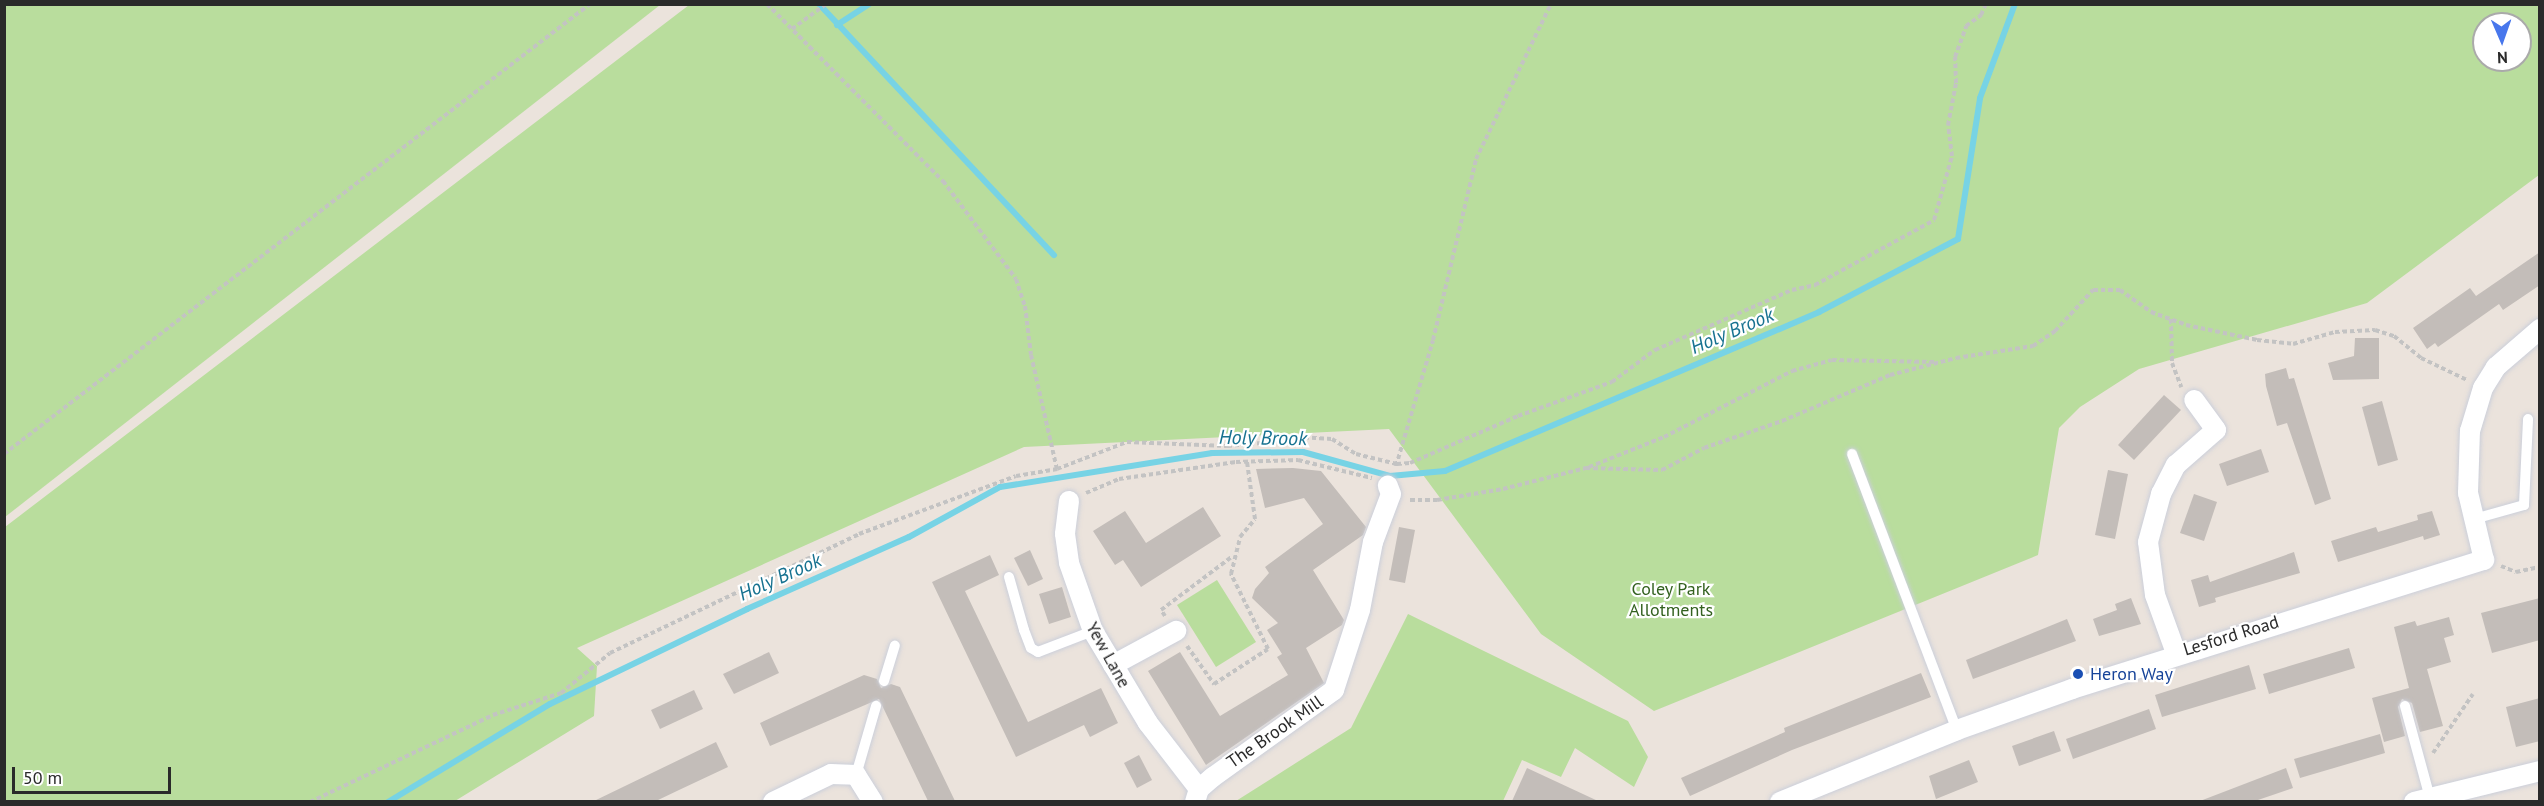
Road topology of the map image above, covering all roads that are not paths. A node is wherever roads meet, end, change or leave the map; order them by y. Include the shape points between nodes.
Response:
1 (2540, 329) edge
2 (2194, 400) road end
3 (2528, 419) dead end
4 (1852, 454) dead end
5 (1390, 489) road end
6 (1069, 501) road end
7 (2474, 519) junction
8 (1009, 577) dead end
9 (1092, 631) junction
10 (1176, 631) road end
11 (894, 646) dead end
12 (2176, 653) junction
13 (1113, 665) junction
14 (884, 681) dead end
15 (876, 706) dead end
16 (2405, 706) dead end
17 (1957, 730) junction
18 (2540, 771) edge
19 (856, 775) junction
20 (1197, 795) edge
21 (2422, 800) edge
22 (773, 801) edge
23 (873, 801) edge
24 (1780, 801) edge

1 - 7 street via 2496,367 2483,388 2470,431 2468,493
2 - 12 street via 2216,430 2176,465 2161,494 2148,543 2156,595
3 - 7 lane via 2524,505
4 - 17 lane
5 - 20 street, The Brook Mill via 1373,542 1360,610 1334,690
6 - 9 street, Yew Lane via 1065,534 1069,563
7 - 12 street, Lesford Road via 2484,560
8 - 9 lane via 1031,648 1038,652
9 - 13 street, Yew Lane
10 - 13 street
11 - 14 lane
12 - 17 street, Lesford Road
13 - 20 street, Yew Lane
15 - 19 lane
16 - 21 lane via 2422,769
17 - 24 street, Lesford Road
18 - 21 street
19 - 22 street via 831,774
19 - 23 street

